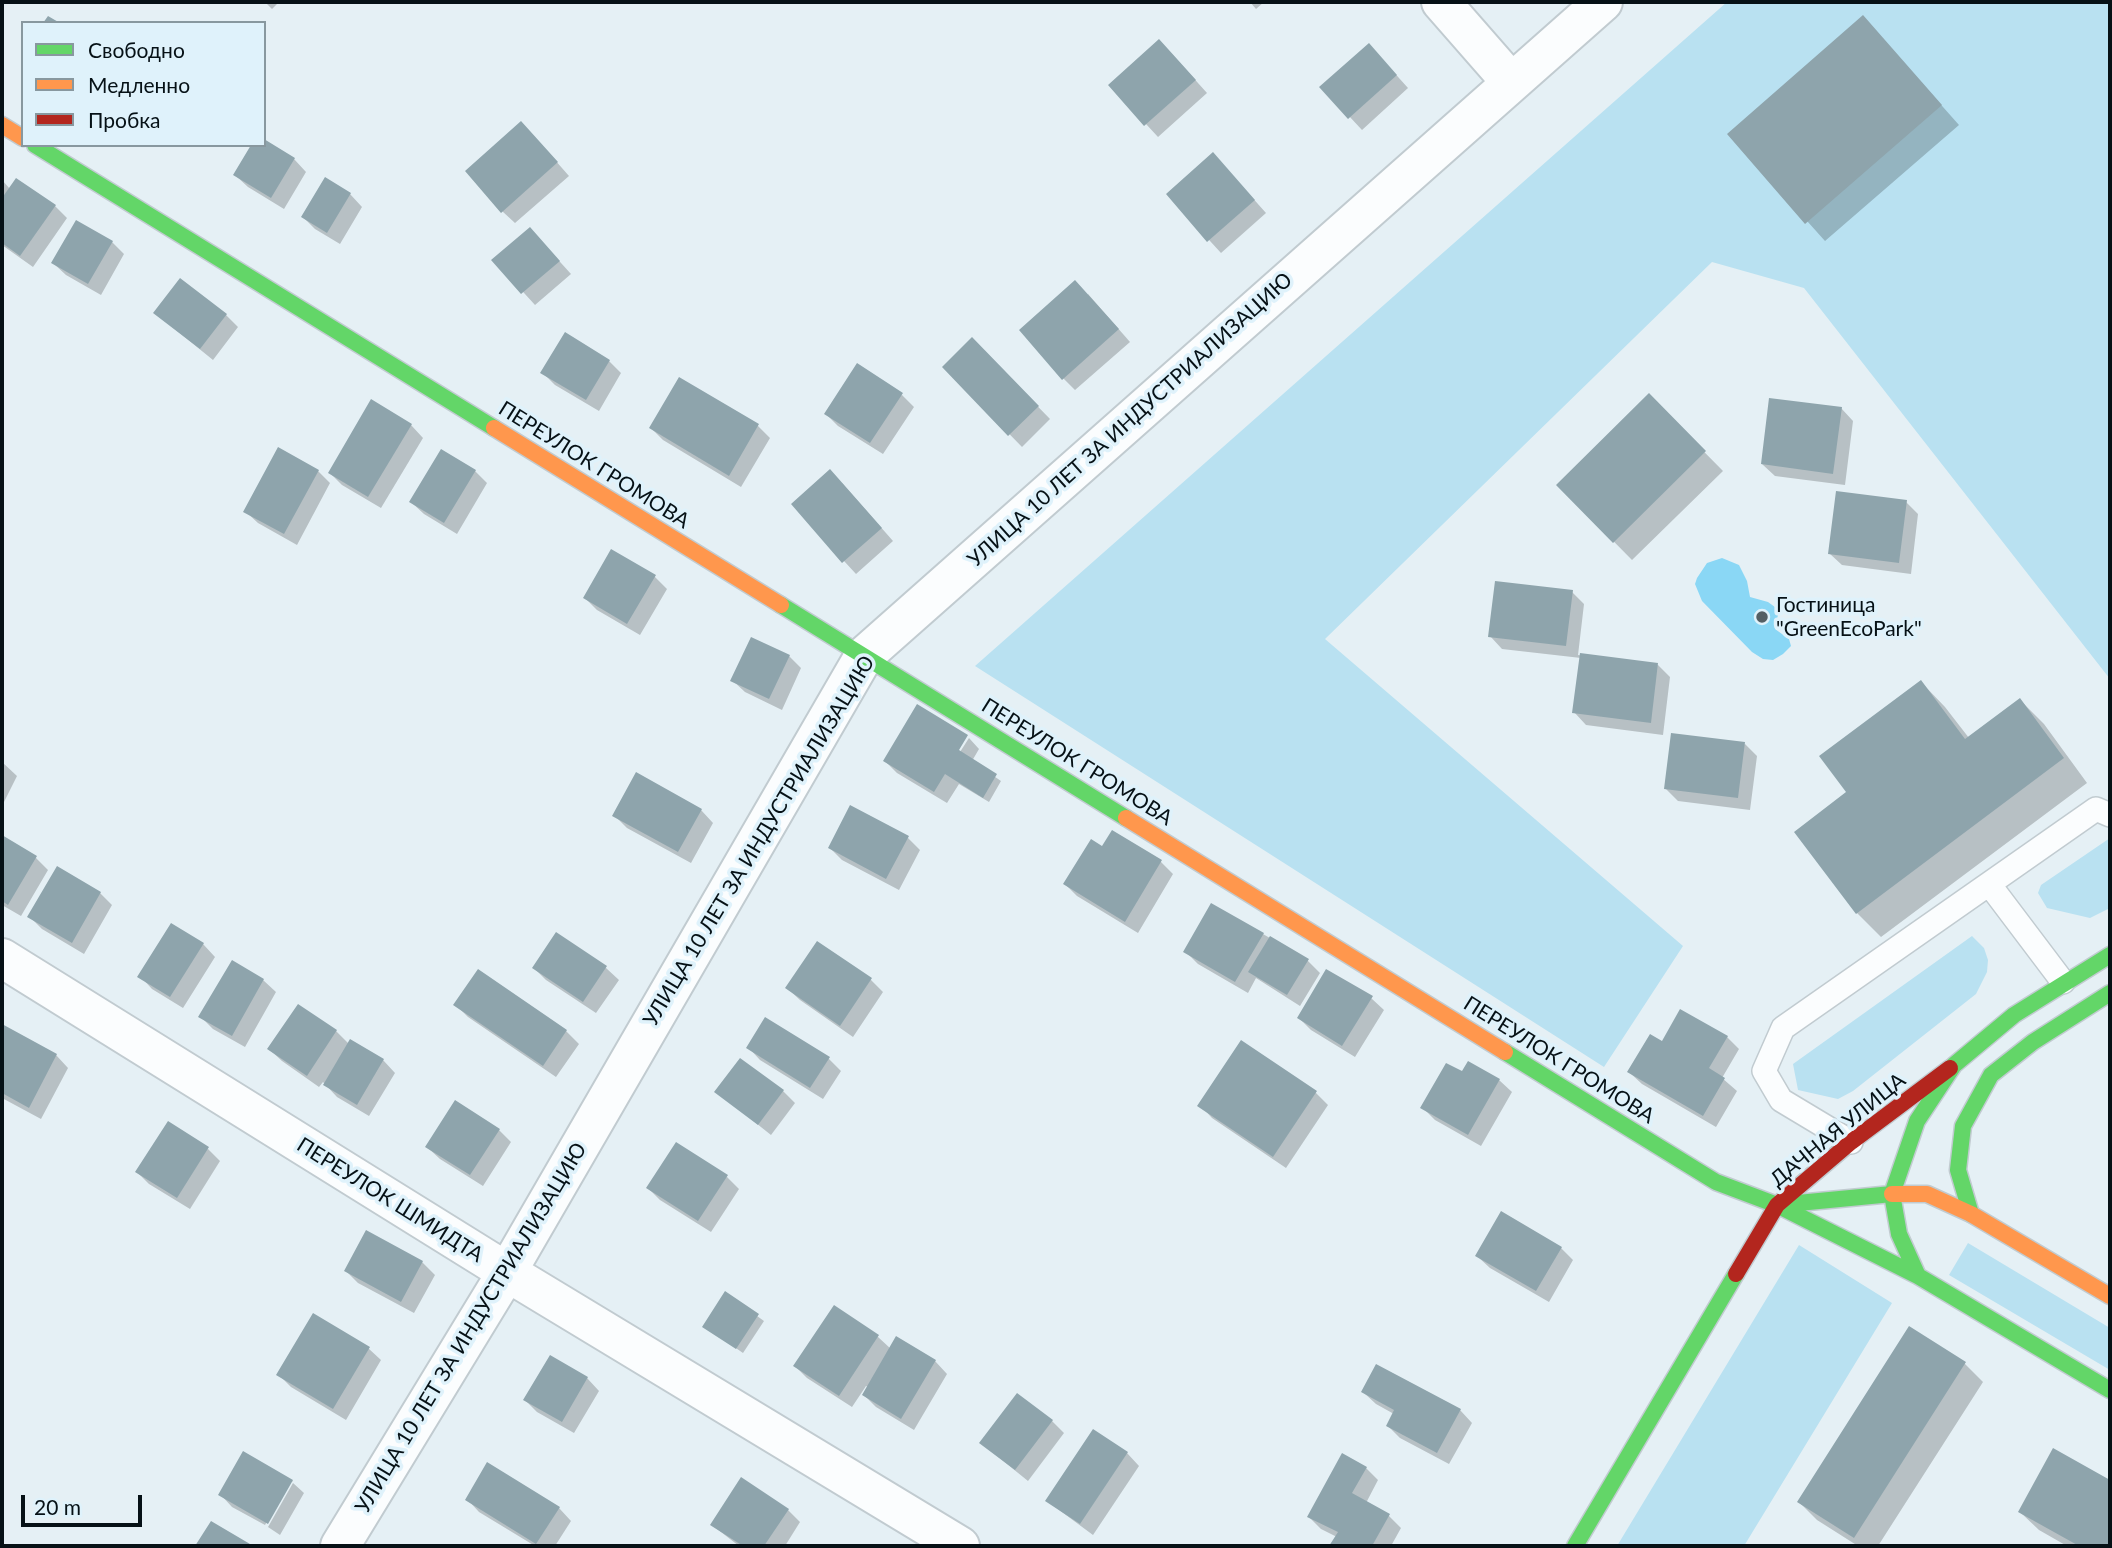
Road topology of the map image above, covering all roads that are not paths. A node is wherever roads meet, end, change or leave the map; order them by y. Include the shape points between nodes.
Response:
1 (1440, 2) edge
2 (1603, 2) edge
3 (1511, 82) junction
4 (2, 125) edge
5 (21, 137) edge
6 (38, 147) edge
7 (864, 656) junction
8 (2110, 815) edge
9 (1989, 884) junction
10 (2110, 955) edge
11 (2, 958) edge
12 (2063, 982) junction
13 (2110, 993) edge
14 (1954, 1065) junction
15 (1851, 1142) junction
16 (1892, 1194) junction
17 (1777, 1205) junction
18 (1971, 1214) junction
19 (507, 1272) junction
20 (1918, 1276) junction
21 (2110, 1296) edge
22 (2110, 1390) edge
23 (340, 1546) edge
24 (960, 1546) edge
25 (1575, 1546) edge

1 - 3 street
2 - 3 street, УЛИЦА 10 ЛЕТ ЗА ИНДУСТРИАЛИЗАЦИЮ
3 - 7 street, УЛИЦА 10 ЛЕТ ЗА ИНДУСТРИАЛИЗАЦИЮ
4 - 5 street
6 - 7 street, ПЕРЕУЛОК ГРОМОВА
7 - 17 street, ПЕРЕУЛОК ГРОМОВА via 1716,1182
7 - 19 street, УЛИЦА 10 ЛЕТ ЗА ИНДУСТРИАЛИЗАЦИЮ
8 - 9 lane via 2096,809
9 - 12 lane
9 - 15 lane via 1783,1028 1763,1071 1781,1100
10 - 12 street, ДАЧНАЯ УЛИЦА
11 - 19 street, ПЕРЕУЛОК ШМИДТА
12 - 14 street, ДАЧНАЯ УЛИЦА
13 - 18 street via 1991,1075 1963,1126 1958,1170
14 - 15 street, ДАЧНАЯ УЛИЦА
14 - 16 street via 1917,1121
15 - 17 street, ДАЧНАЯ УЛИЦА
16 - 17 street
16 - 18 street via 1927,1194
16 - 20 street via 1899,1234
17 - 20 street, ПЕРЕУЛОК ГРОМОВА
17 - 25 street, ДАЧНАЯ УЛИЦА
18 - 21 street
19 - 23 street, УЛИЦА 10 ЛЕТ ЗА ИНДУСТРИАЛИЗАЦИЮ
19 - 24 street, ПЕРЕУЛОК ШМИДТА
20 - 22 street, ПЕРЕУЛОК ГРОМОВА

